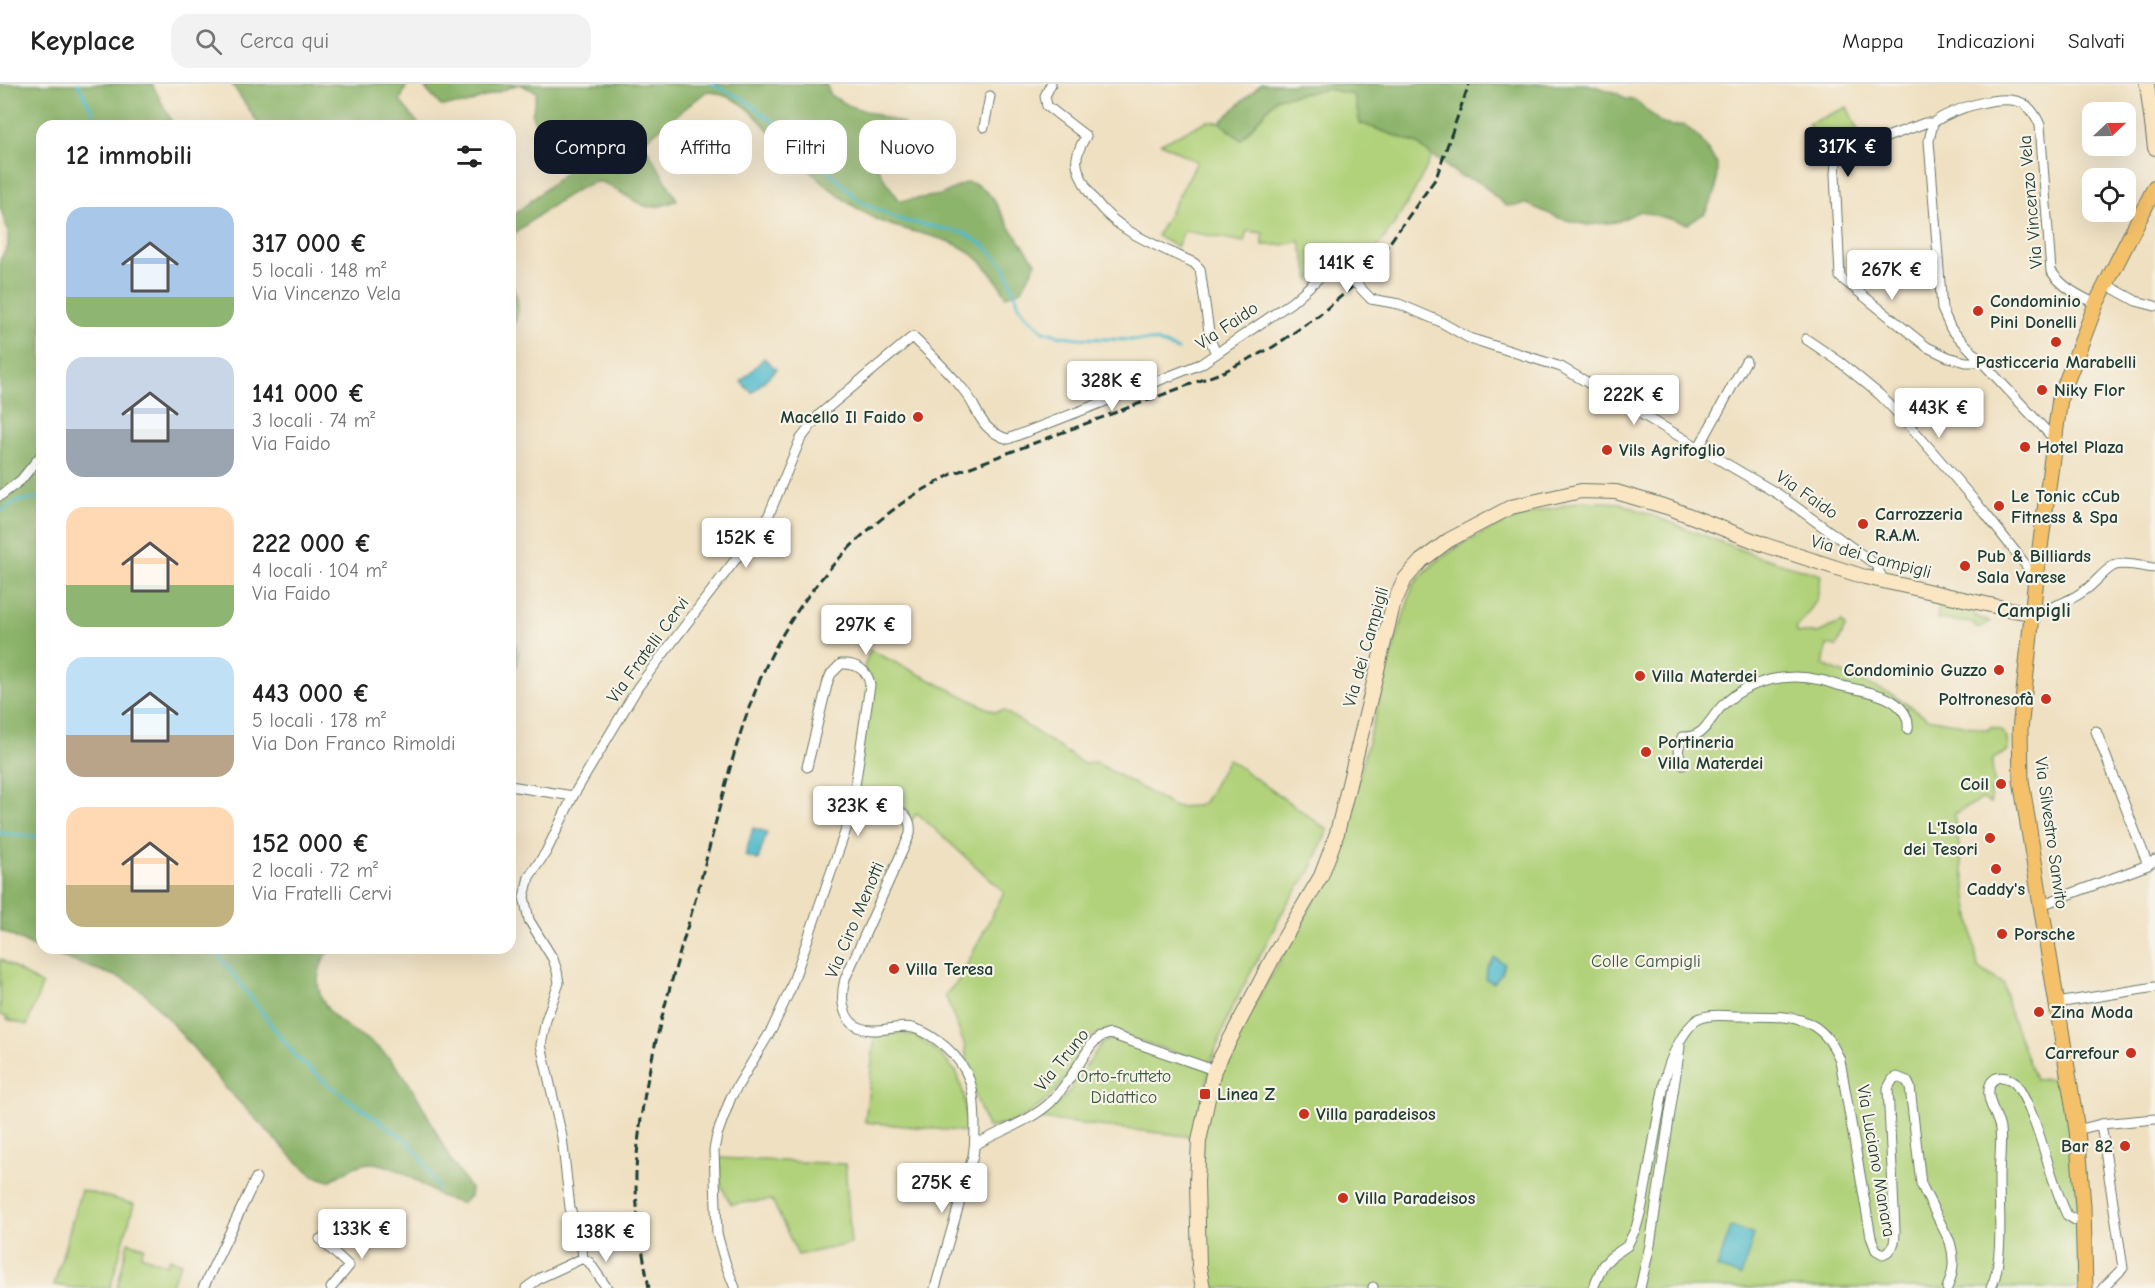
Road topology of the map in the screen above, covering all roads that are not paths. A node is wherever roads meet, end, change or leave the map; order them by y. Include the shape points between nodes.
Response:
1 (1051, 84) edge
2 (2147, 84) edge
3 (990, 96) dead end
4 (1934, 123) junction
5 (984, 127) dead end
6 (2155, 148) edge
7 (2155, 187) edge
8 (2107, 285) junction
9 (2096, 304) junction
10 (2155, 306) edge
11 (913, 337) joint
12 (1806, 339) dead end
13 (1216, 354) junction
14 (1746, 361) dead end
15 (1982, 362) junction
16 (2053, 438) junction
17 (1699, 447) junction
18 (36, 461) edge
19 (0, 495) edge
20 (2155, 568) edge
21 (2036, 578) junction
22 (1884, 582) junction
23 (2032, 613) junction
24 (1908, 729) dead end
25 (2096, 731) dead end
26 (1683, 765) dead end
27 (807, 768) dead end
28 (516, 787) edge
29 (573, 796) junction
30 (859, 807) junction
31 (2151, 863) edge
32 (2041, 906) junction
33 (2155, 987) edge
34 (2057, 1003) junction
35 (1681, 1038) junction
36 (1214, 1070) junction
37 (2155, 1119) edge
38 (2101, 1124) junction
39 (2077, 1130) junction
40 (975, 1145) junction
41 (256, 1178) dead end
42 (2084, 1221) junction
43 (320, 1239) dead end
44 (583, 1258) junction
45 (203, 1288) edge
46 (331, 1288) edge
47 (526, 1288) edge
48 (607, 1288) edge
49 (735, 1288) edge
50 (935, 1288) edge
51 (1203, 1288) edge
52 (1593, 1288) edge
53 (1640, 1288) edge
54 (1947, 1288) edge
55 (1990, 1288) edge
56 (2085, 1288) edge
57 (2103, 1288) edge

1 - 13 street via 1045,96 1047,106 1086,136 1077,152 1076,164 1092,197 1118,225 1200,268 1210,339
2 - 6 street
3 - 5 street
4 - 9 street, Via Vincenzo Vela via 1953,111 2003,99 2016,100 2034,113 2040,125 2051,271 2071,291
4 - 15 street via 1929,141 1942,309 1951,329
4 - 15 street, Via Vincenzo Vela via 1846,152 1836,162 1840,277 1927,347 1966,362
7 - 8 main road, Via Silvestro Sanvito
8 - 9 main road, Via Silvestro Sanvito
8 - 10 street via 2136,301
9 - 16 main road, Via Silvestro Sanvito via 2060,398
11 - 13 street, Via Faido via 966,393 983,424 1008,439 1201,364
11 - 29 street, Via Fratelli Cervi via 807,429 768,517 638,687
12 - 21 street via 1872,388 1913,429
13 - 17 street, Via Faido, bridge via 1292,302 1334,267 1342,269 1371,299 1399,304 1469,338 1561,367
14 - 17 street
15 - 16 street
16 - 21 main road, Via Silvestro Sanvito
17 - 22 street, Via Faido via 1778,494 1876,565
18 - 19 street via 21,480
20 - 23 street via 2113,566 2069,601
21 - 23 main road, Via Silvestro Sanvito
22 - 23 street, Via dei Campigli
22 - 36 street, Via dei Campigli via 1616,492 1581,491 1511,507 1449,540 1405,579 1394,605 1337,833 1321,876
23 - 32 main road, Via Silvestro Sanvito via 2019,767
24 - 26 street via 1904,710 1888,698 1819,680 1780,677 1750,686 1726,702 1701,734 1682,737 1678,751
25 - 31 street
27 - 30 street via 831,674 841,664 855,665 866,673 870,685 856,780
28 - 29 street
29 - 44 street, Via Fratelli Cervi via 546,852 529,877 524,897 529,920 553,959 559,983 540,1045 562,1137 570,1208
30 - 40 street, Via Ciro Menotti via 879,802 903,811 911,827 846,979 841,995 845,1013 859,1028 910,1027 929,1034 946,1047 969,1079
30 - 49 street, Via Ciro Menotti via 851,815 790,990 772,1029 731,1097 717,1135 717,1234
31 - 32 street
32 - 34 main road, Via Silvestro Sanvito
33 - 34 street
34 - 39 main road, Via Silvestro Sanvito
35 - 52 street, Via Luciano Manara via 1665,1079 1636,1228 1627,1246 1603,1265
35 - 53 street
35 - 54 street, Via Luciano Manara via 1694,1023 1708,1016 1793,1017 1828,1037 1840,1060 1871,1237 1882,1254 1894,1244 1895,1230 1888,1088 1897,1077 1907,1081 1921,1184 1952,1250 1953,1272
36 - 40 street, Via Truno via 1110,1034 1100,1037 1051,1102
36 - 51 street, Via dei Campigli via 1199,1141 1199,1267
37 - 38 street
38 - 39 street
38 - 57 street via 2123,1269
39 - 42 main road, Via Silvestro Sanvito
40 - 50 street, Via Ciro Menotti
41 - 45 street
42 - 55 street via 2067,1215 2037,1126 2017,1084 2007,1077 1996,1078 1989,1090 2000,1130 1998,1261
42 - 56 main road, Via Silvestro Sanvito
43 - 46 street via 350,1266
44 - 47 street
44 - 48 street

